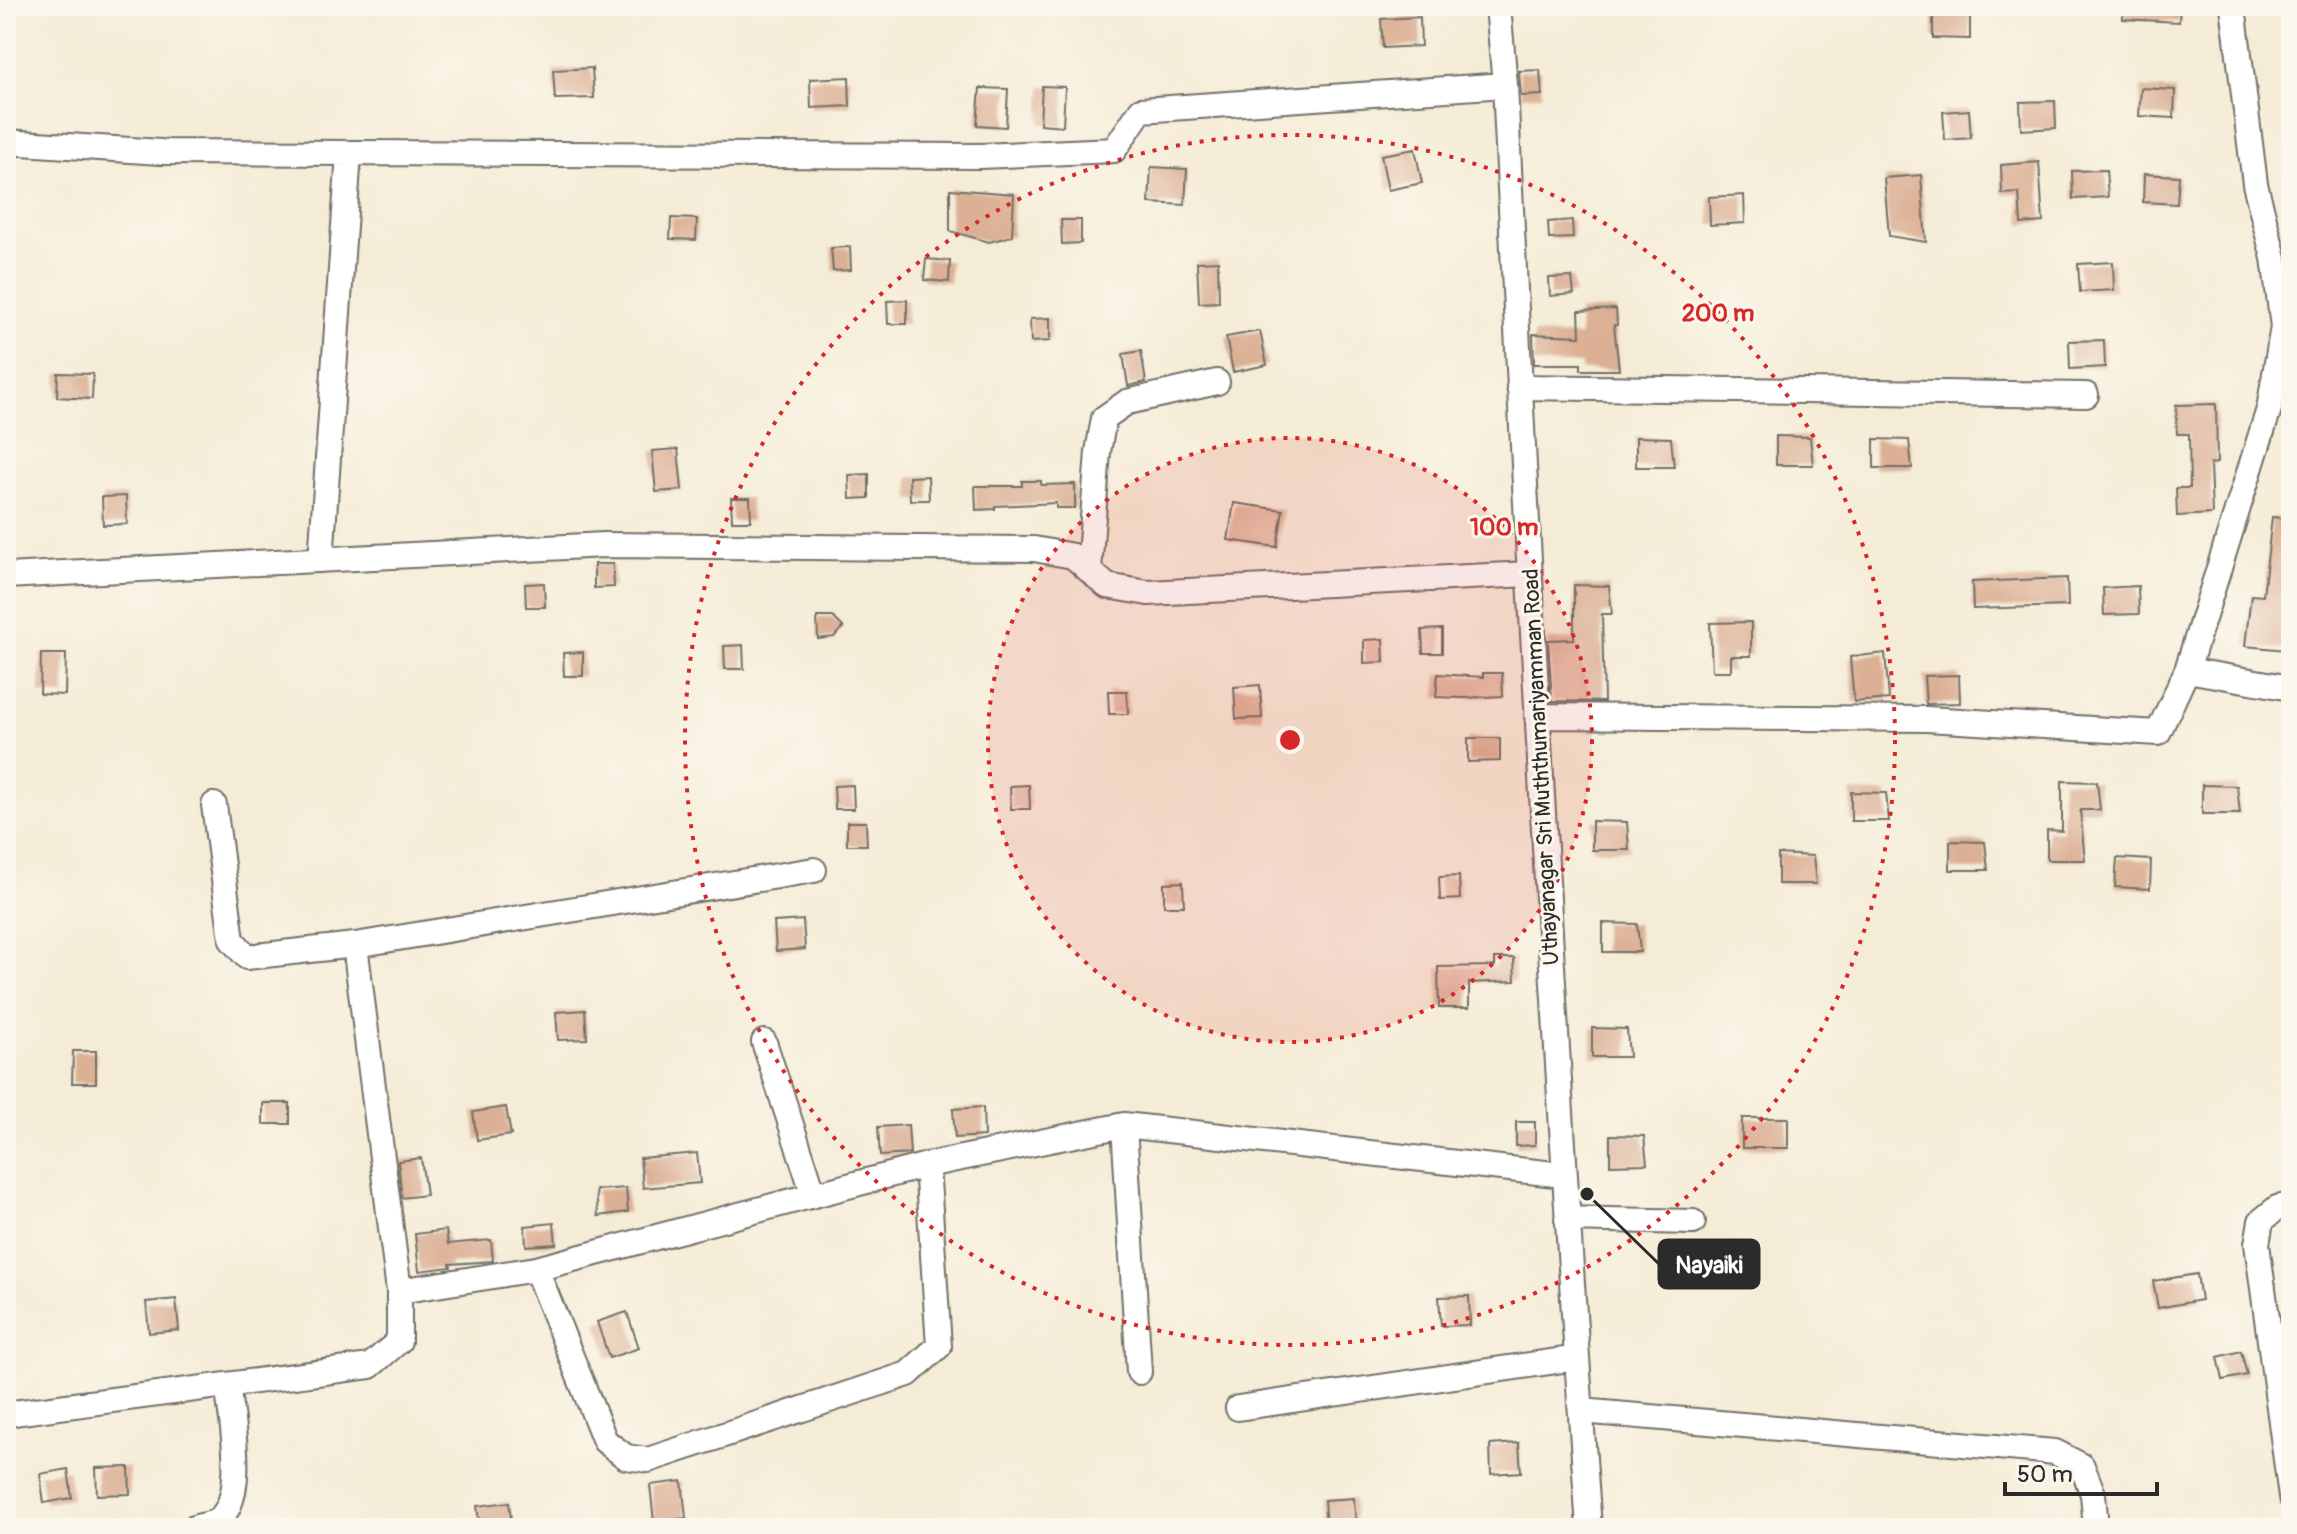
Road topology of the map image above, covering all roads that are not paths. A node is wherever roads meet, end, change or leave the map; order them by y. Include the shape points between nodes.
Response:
1 (1498, 6) edge
2 (2233, 6) edge
3 (1505, 85) junction
4 (6, 142) edge
5 (349, 153) junction
6 (2287, 326) edge
7 (1217, 382) dead end
8 (1519, 387) junction
9 (2086, 395) dead end
10 (321, 560) junction
11 (1089, 570) junction
12 (1529, 574) junction
13 (6, 576) edge
14 (2187, 670) junction
15 (2291, 688) edge
16 (1537, 716) junction
17 (214, 805) dead end
18 (814, 870) dead end
19 (355, 945) junction
20 (764, 1042) dead end
21 (1124, 1125) junction
22 (927, 1165) junction
23 (1563, 1175) junction
24 (814, 1195) junction
25 (2291, 1205) edge
26 (1567, 1219) junction
27 (1693, 1222) dead end
28 (536, 1269) junction
29 (399, 1291) junction
30 (1577, 1358) junction
31 (1139, 1372) dead end
32 (227, 1385) junction
33 (1238, 1408) dead end
34 (1581, 1411) junction
35 (6, 1414) edge
36 (2291, 1497) edge
37 (194, 1528) edge
38 (1589, 1528) edge
39 (2096, 1528) edge

1 - 3 street, Uthayanagar Sri Muththumariyamman Road
2 - 6 street via 2255,184
3 - 5 street via 1141,110 1114,150 980,156
3 - 8 street, Uthayanagar Sri Muththumariyamman Road
4 - 5 street via 161,152
5 - 10 street
6 - 14 street via 2269,409
7 - 11 street via 1127,402 1104,418
8 - 9 street
8 - 12 street, Uthayanagar Sri Muththumariyamman Road
10 - 11 street via 604,545 1034,549 1073,556
10 - 13 street
11 - 12 street via 1107,586 1148,593
12 - 16 street, Uthayanagar Sri Muththumariyamman Road
14 - 15 street
14 - 16 street via 2158,733 1927,719
16 - 23 street, Uthayanagar Sri Muththumariyamman Road
17 - 19 street via 232,940 247,957
18 - 19 street
19 - 29 street
20 - 24 street
21 - 22 street
21 - 23 street
21 - 31 street
22 - 24 street
22 - 28 street via 939,1346 908,1374 648,1460 626,1457 605,1441
23 - 26 street, Uthayanagar Sri Muththumariyamman Road
24 - 28 street
25 - 36 street via 2261,1221 2257,1244
26 - 27 street
26 - 30 street, Uthayanagar Sri Muththumariyamman Road
28 - 29 street
29 - 32 street via 399,1341 370,1366
30 - 33 street
30 - 34 street, Uthayanagar Sri Muththumariyamman Road
32 - 35 street
32 - 37 street via 237,1469 230,1503 216,1522
34 - 38 street, Uthayanagar Sri Muththumariyamman Road
34 - 39 street via 2055,1452 2082,1466 2093,1494

